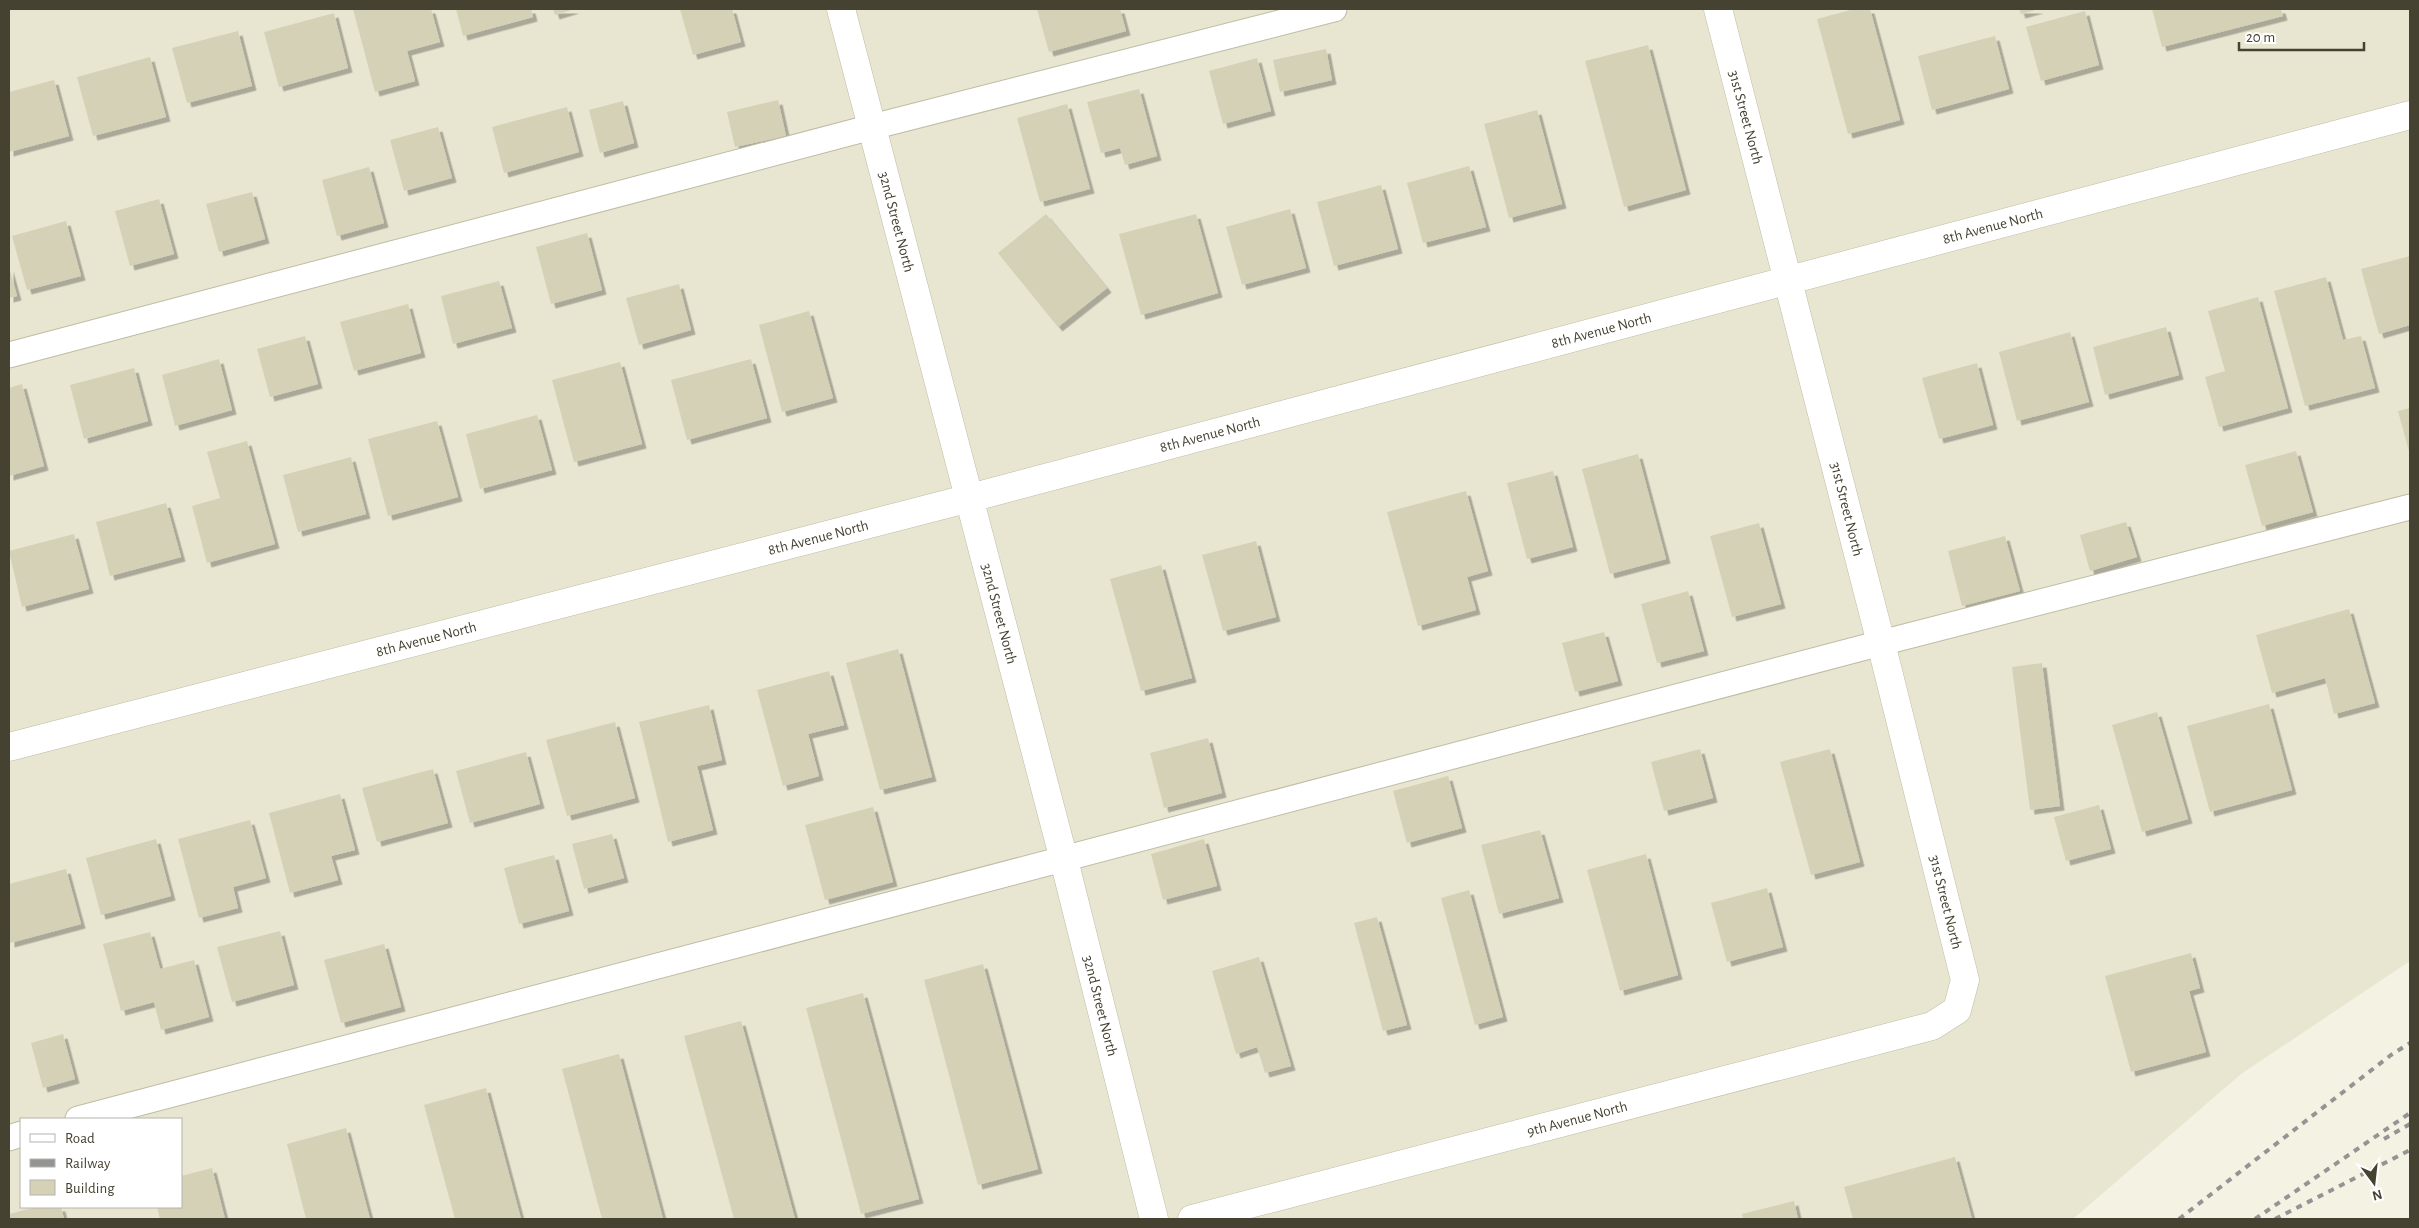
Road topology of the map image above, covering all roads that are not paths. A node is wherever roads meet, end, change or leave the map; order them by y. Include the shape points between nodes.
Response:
1 (841, 9) edge
2 (1334, 9) edge
3 (1718, 9) edge
4 (2410, 115) edge
5 (872, 127) junction
6 (1788, 280) junction
7 (9, 355) edge
8 (970, 498) junction
9 (2410, 507) edge
10 (1882, 643) junction
11 (9, 747) edge
12 (1064, 860) junction
13 (1957, 1010) joint
14 (82, 1118) edge
15 (1154, 1219) edge
16 (1192, 1219) edge

1 - 5 street, 32nd Street North
2 - 5 lane
3 - 6 street, 31st Street North
4 - 6 street, 8th Avenue North
5 - 7 lane
5 - 8 street, 32nd Street North
6 - 8 street, 8th Avenue North
6 - 10 street, 31st Street North
8 - 11 street, 8th Avenue North
8 - 12 street, 32nd Street North
9 - 10 lane
10 - 12 lane
10 - 13 street, 31st Street North via 1965,980
12 - 14 lane
12 - 15 street, 32nd Street North
13 - 16 street, 9th Avenue North via 1932,1026

